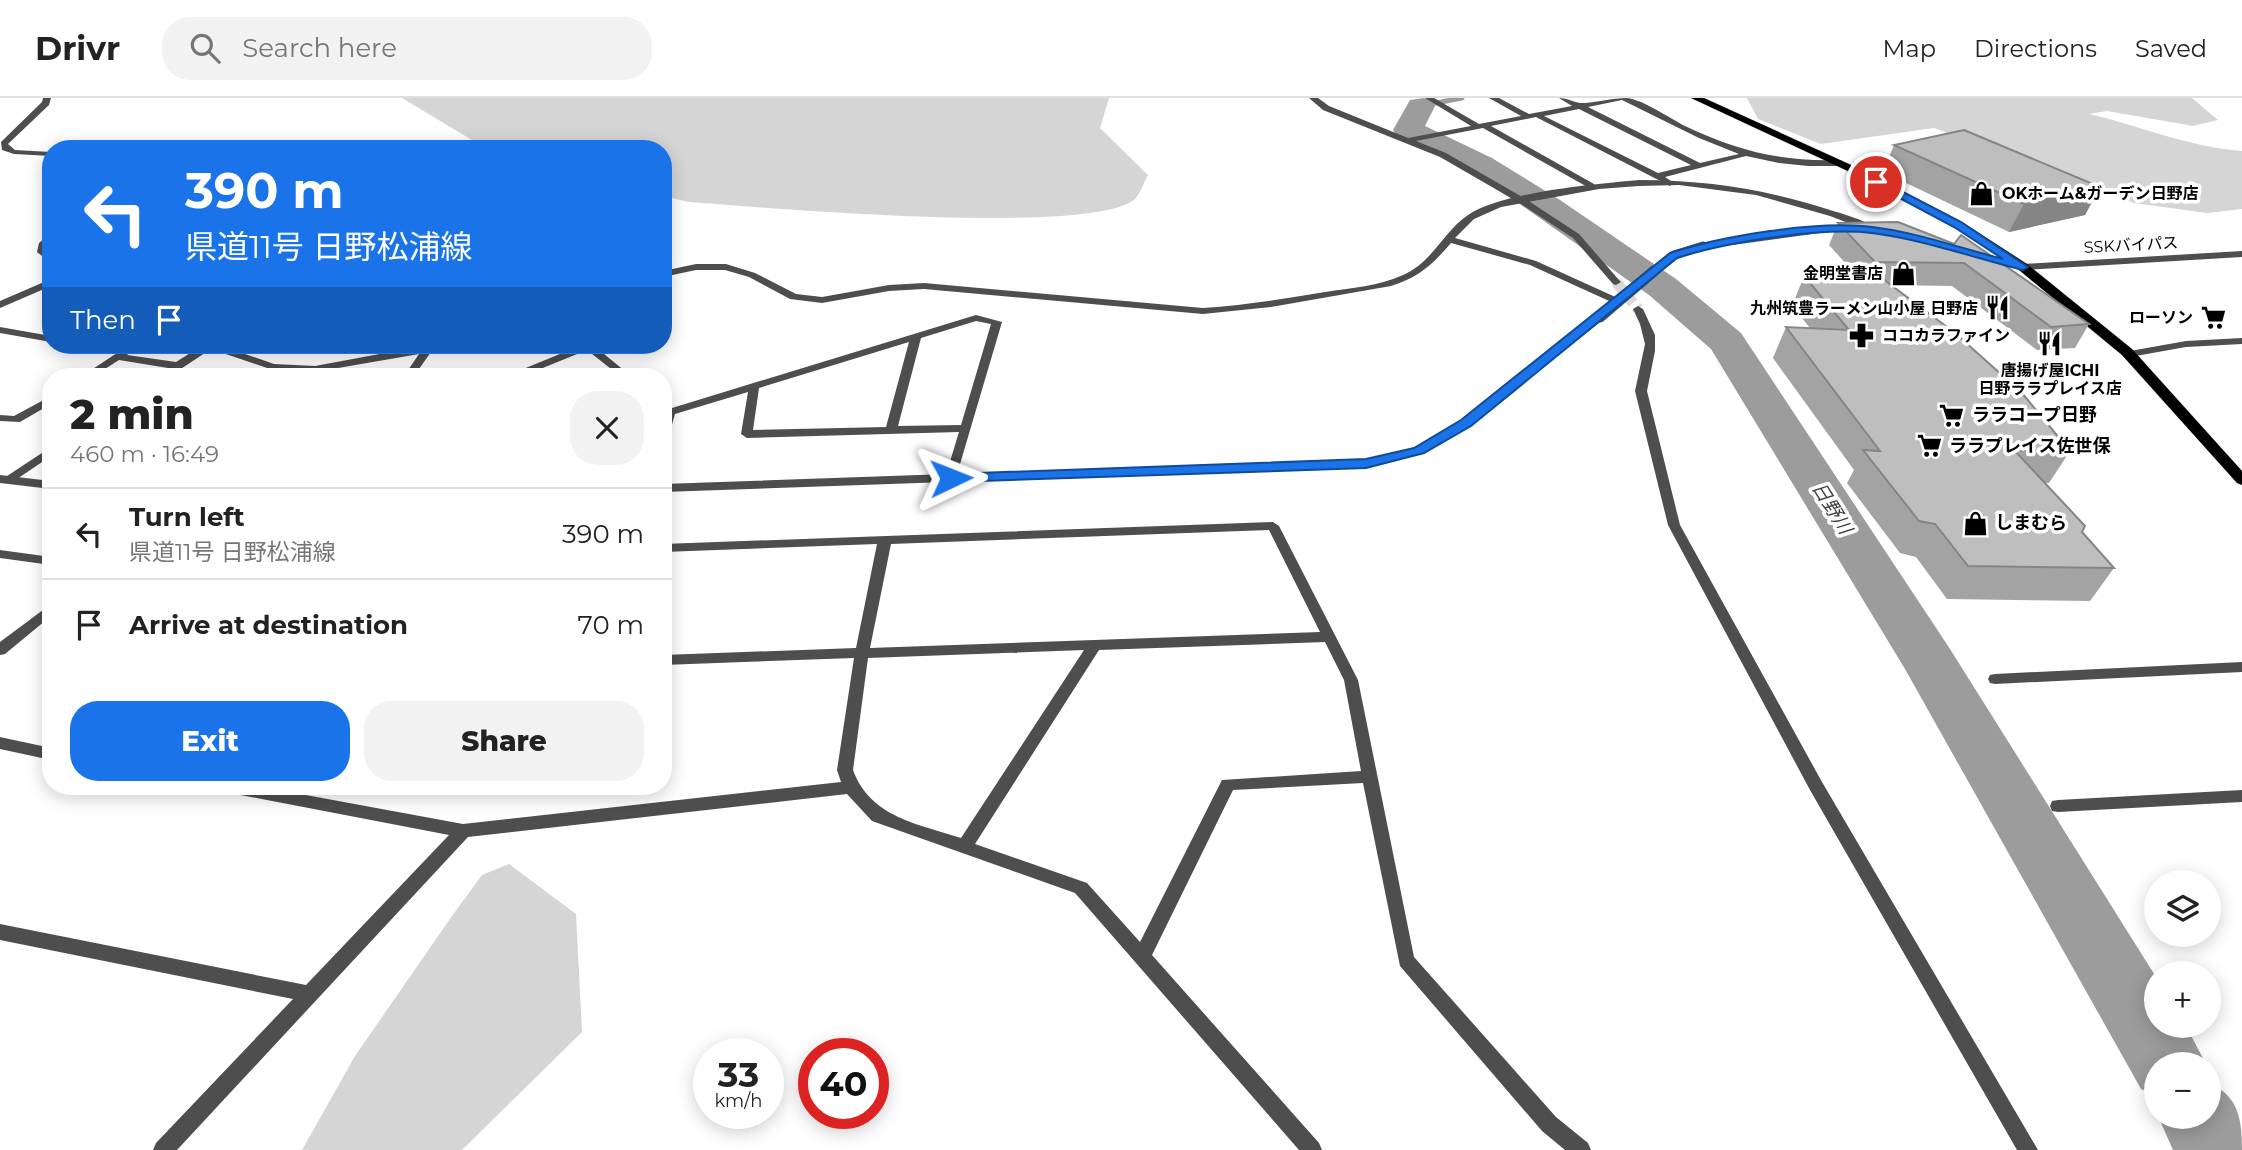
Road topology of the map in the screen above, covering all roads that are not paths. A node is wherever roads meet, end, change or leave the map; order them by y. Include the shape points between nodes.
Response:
1 (47, 98) edge
2 (1313, 98) edge
3 (1429, 98) edge
4 (1493, 98) edge
5 (1563, 98) edge
6 (1623, 98) edge
7 (1696, 98) edge
8 (1580, 107) junction
9 (1533, 116) junction
10 (1482, 126) junction
11 (1407, 140) junction
12 (42, 154) edge
13 (1743, 155) junction
14 (1840, 163) junction
15 (1699, 166) junction
16 (1658, 176) junction
17 (1670, 183) junction
18 (1591, 186) junction
19 (1521, 200) junction
20 (1874, 230) junction
21 (1885, 233) edge
22 (1447, 239) junction
23 (1970, 253) edge
24 (2242, 254) edge
25 (2023, 267) junction
26 (672, 272) edge
27 (1616, 282) tunnel mouth
28 (42, 286) edge
29 (1618, 302) junction
30 (0, 305) edge
31 (1638, 309) tunnel mouth
32 (0, 330) edge
33 (42, 337) edge
34 (916, 337) junction
35 (2242, 341) edge
36 (123, 354) edge
37 (197, 354) edge
38 (236, 354) edge
39 (394, 354) edge
40 (565, 354) edge
41 (598, 354) edge
42 (2130, 354) junction
43 (117, 358) junction
44 (338, 364) junction
45 (179, 366) junction
46 (100, 368) edge
47 (176, 368) edge
48 (294, 368) edge
49 (320, 368) edge
50 (335, 368) edge
51 (531, 368) edge
52 (616, 368) edge
53 (754, 387) junction
54 (42, 404) edge
55 (672, 408) edge
56 (0, 418) edge
57 (966, 428) junction
58 (891, 430) junction
59 (42, 457) edge
60 (951, 478) junction
61 (4, 480) edge
62 (2242, 480) edge
63 (42, 484) edge
64 (672, 488) edge
65 (885, 539) junction
66 (672, 548) edge
67 (0, 554) edge
68 (42, 560) edge
69 (42, 616) edge
70 (1328, 637) junction
71 (1096, 645) junction
72 (0, 650) edge
73 (862, 652) junction
74 (672, 660) edge
75 (2242, 667) edge
76 (1995, 679) dead end
77 (0, 743) edge
78 (42, 752) edge
79 (1370, 777) junction
80 (851, 787) junction
81 (273, 795) edge
82 (2242, 796) edge
83 (2057, 807) dead end
84 (463, 831) junction
85 (964, 847) junction
86 (0, 932) edge
87 (1142, 957) junction
88 (307, 993) junction
89 (163, 1150) edge
90 (1312, 1150) edge
91 (1581, 1150) edge
92 (2028, 1150) edge

1 - 12 street via 4,144 14,152
2 - 11 street via 1326,108
3 - 10 street
4 - 9 street
5 - 8 street
6 - 8 street
6 - 13 street
7 - 14 main road
8 - 9 street
8 - 15 street
9 - 10 street
9 - 16 street
10 - 11 street
10 - 18 street
11 - 19 street
13 - 14 street via 1782,163
13 - 15 street
14 - 25 main road via 1958,224
15 - 16 street
16 - 17 street
17 - 18 street
17 - 20 street via 1763,192 1818,206
18 - 19 street
19 - 22 street via 1479,212
19 - 27 street via 1576,236
20 - 21 street
20 - 29 street, bridge via 1834,228 1703,246 1674,255
22 - 26 street via 1418,273 1389,284 1242,309 1148,308 924,286 822,300 794,297 752,275 726,268
22 - 29 street via 1533,263
23 - 25 street, SSKバイパス
24 - 25 street, SSKバイパス
25 - 42 main road
28 - 30 street
29 - 60 street, bridge via 1466,423 1419,451 1366,463
31 - 92 street via 1651,338 1652,356 1642,372 1641,391 1674,525 1816,786
32 - 33 street
34 - 53 street
34 - 57 street via 976,318 997,322
34 - 58 street
35 - 42 street
36 - 43 street
37 - 45 street
38 - 48 street via 273,367
39 - 44 street
40 - 51 street
41 - 52 street
42 - 62 main road
43 - 45 street
43 - 46 street
44 - 49 street
44 - 50 street
45 - 47 street
53 - 55 street
53 - 58 street via 747,434
54 - 56 street via 16,420
57 - 58 street
57 - 60 street
59 - 61 street
60 - 64 street
61 - 63 street
65 - 66 street
65 - 70 street via 1273,526
65 - 73 street
67 - 68 street
69 - 72 street
70 - 71 street
70 - 79 street via 1352,680
71 - 73 street
71 - 85 street
73 - 74 street
73 - 80 street via 845,770
75 - 76 street
77 - 78 street
79 - 87 street via 1228,784
79 - 91 street via 1406,960 1549,1124
80 - 84 street
80 - 85 street via 878,817
81 - 84 street
82 - 83 street
84 - 88 street
85 - 87 street via 1081,888
86 - 88 street
87 - 90 street
88 - 89 street

